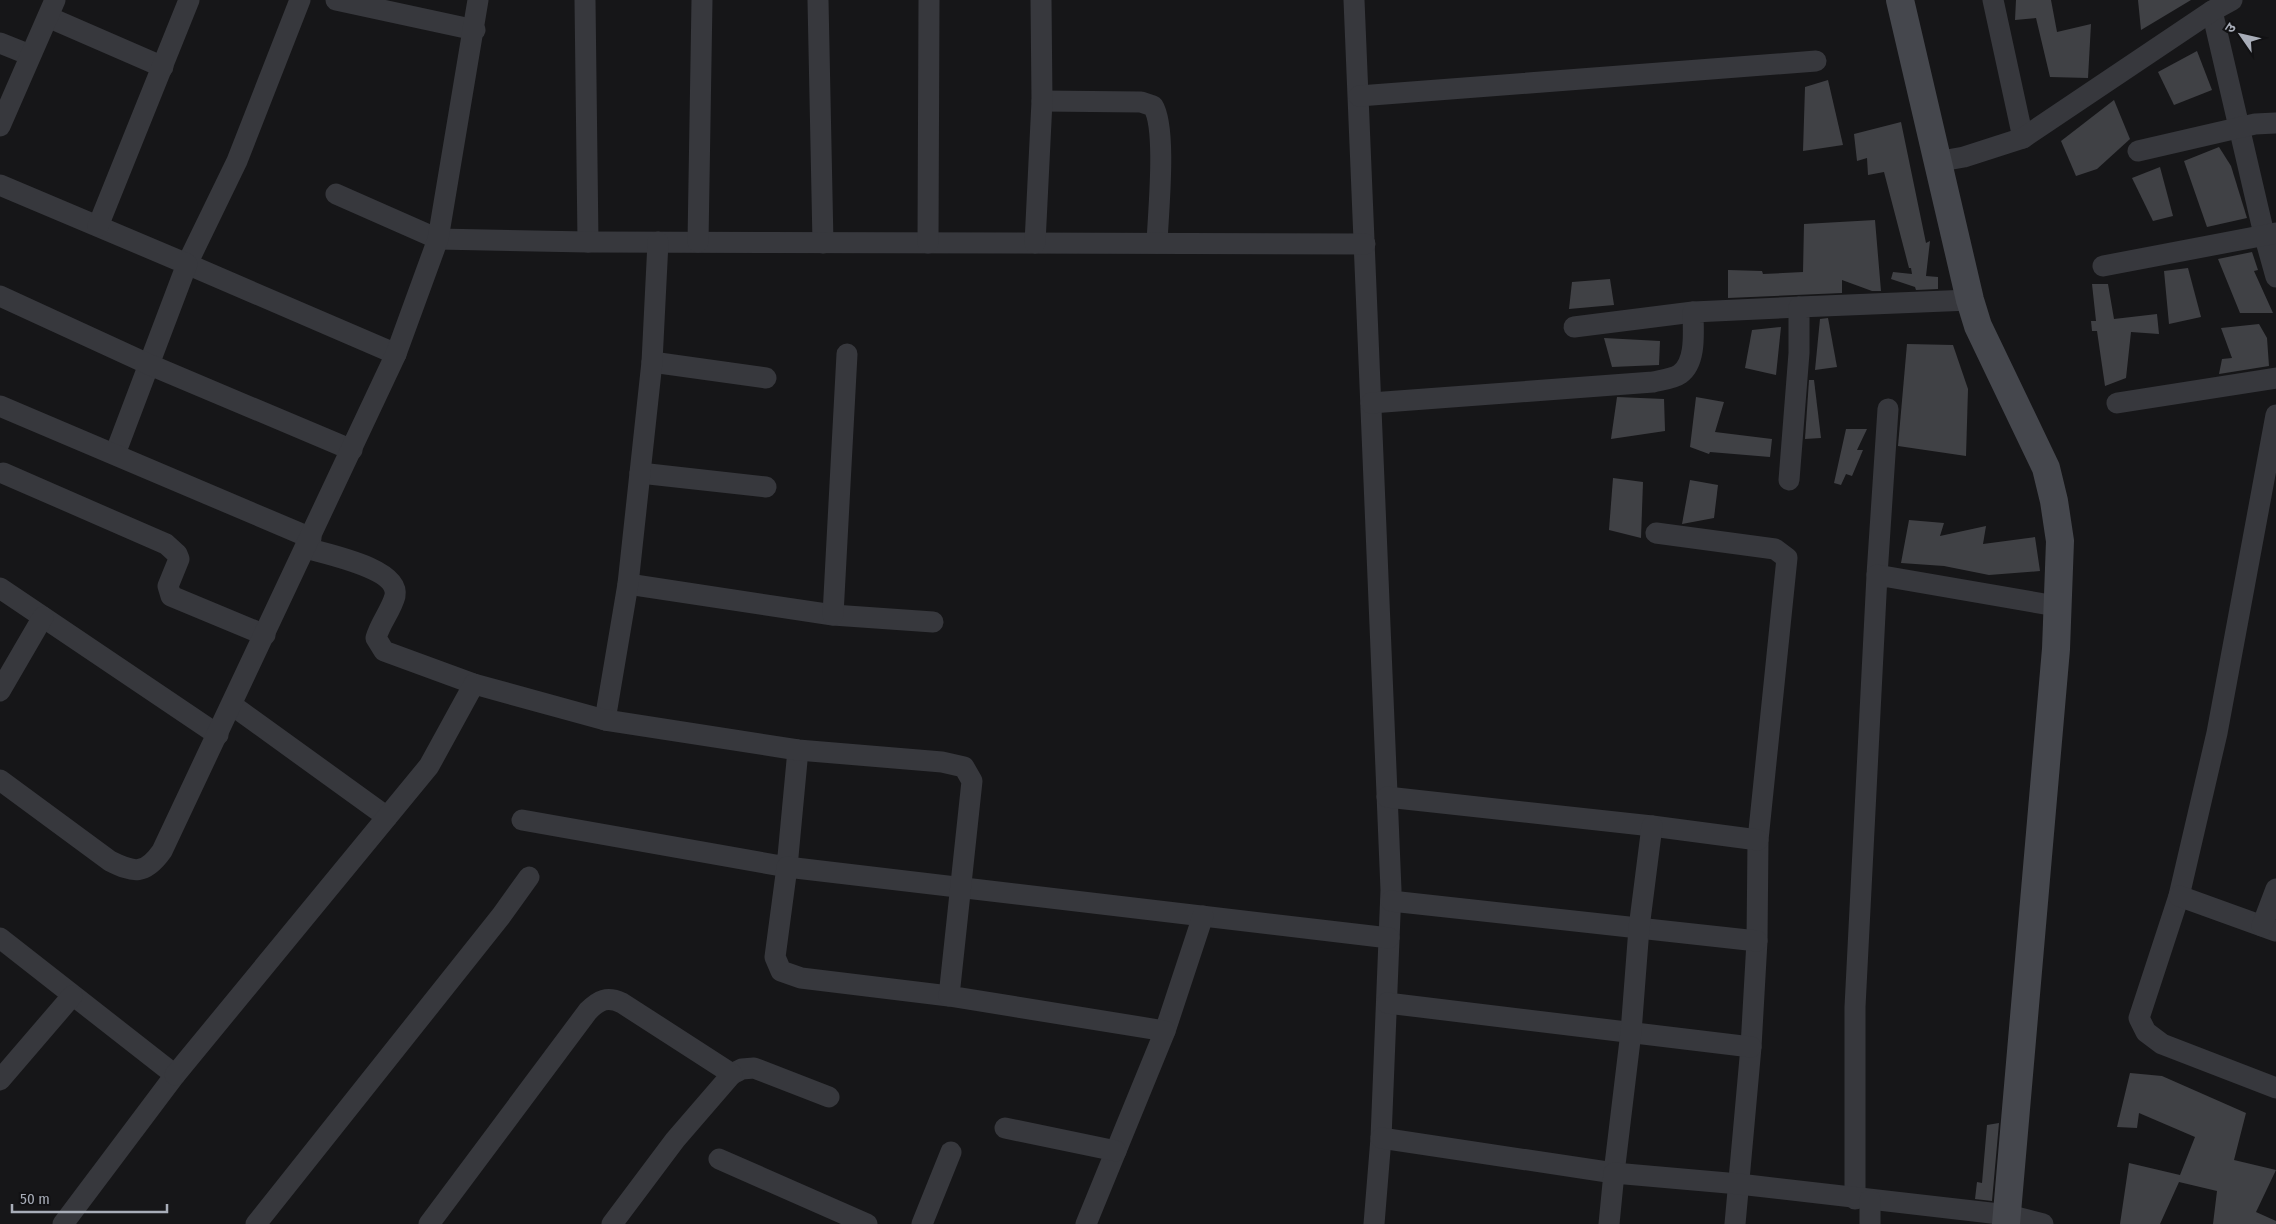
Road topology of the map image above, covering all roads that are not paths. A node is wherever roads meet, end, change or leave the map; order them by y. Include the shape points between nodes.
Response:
1 (189, 0) edge
2 (300, 0) edge
3 (336, 0) edge
4 (478, 0) edge
5 (585, 0) edge
6 (702, 0) edge
7 (818, 0) edge
8 (929, 0) edge
9 (1041, 0) edge
10 (1354, 0) edge
11 (1900, 0) edge
12 (1993, 0) edge
13 (2232, 0) edge
14 (51, 8) edge
15 (2212, 11) junction
16 (475, 30) junction
17 (0, 42) edge
18 (30, 55) junction
19 (1816, 61) dead end
20 (163, 67) junction
21 (1359, 96) junction
22 (1042, 101) junction
23 (2276, 123) edge
24 (0, 126) edge
25 (2240, 127) junction
26 (2023, 138) junction
27 (2138, 151) dead end
28 (1936, 162) junction
29 (0, 185) edge
30 (336, 194) dead end
31 (98, 226) junction
32 (2270, 234) edge
33 (438, 239) junction
34 (588, 242) junction
35 (658, 242) junction
36 (698, 242) junction
37 (823, 243) junction
38 (928, 243) junction
39 (1035, 243) junction
40 (1157, 243) junction
41 (1365, 244) junction
42 (187, 264) junction
43 (2103, 266) dead end
44 (2276, 277) edge
45 (0, 296) edge
46 (1970, 300) junction
47 (1799, 307) junction
48 (1693, 312) junction
49 (1574, 326) dead end
50 (396, 354) junction
51 (847, 354) dead end
52 (652, 362) junction
53 (148, 364) junction
54 (766, 378) dead end
55 (2276, 378) edge
56 (1371, 403) junction
57 (2117, 403) dead end
58 (0, 406) edge
59 (1888, 409) dead end
60 (2276, 415) edge
61 (352, 450) junction
62 (115, 454) junction
63 (2, 473) dead end
64 (640, 473) junction
65 (1789, 480) dead end
66 (766, 486) dead end
67 (1656, 533) dead end
68 (308, 543) junction
69 (1878, 575) junction
70 (628, 584) junction
71 (0, 588) edge
72 (2056, 606) junction
73 (833, 615) junction
74 (43, 618) junction
75 (934, 622) dead end
76 (265, 634) junction
77 (474, 684) junction
78 (0, 691) edge
79 (232, 705) junction
80 (605, 720) junction
81 (218, 734) junction
82 (798, 750) junction
83 (0, 780) edge
84 (1387, 797) junction
85 (387, 817) junction
86 (522, 820) dead end
87 (1652, 826) junction
88 (1758, 840) junction
89 (787, 867) junction
90 (529, 877) dead end
91 (959, 887) junction
92 (2276, 889) edge
93 (2179, 896) junction
94 (1391, 902) junction
95 (1203, 916) junction
96 (1639, 928) junction
97 (2269, 928) edge
98 (0, 938) edge
99 (1389, 938) junction
100 (1757, 941) junction
101 (72, 996) junction
102 (949, 996) junction
103 (1387, 1003) junction
104 (1165, 1031) junction
105 (1631, 1032) junction
106 (1751, 1047) junction
107 (732, 1074) junction
108 (175, 1075) junction
109 (0, 1080) edge
110 (2276, 1088) edge
111 (829, 1097) dead end
112 (1005, 1128) dead end
113 (1381, 1138) junction
114 (1116, 1151) junction
115 (951, 1152) dead end
116 (719, 1159) dead end
117 (1614, 1173) junction
118 (1739, 1184) junction
119 (1862, 1200) junction
120 (2007, 1220) edge
121 (63, 1224) edge
122 (256, 1224) edge
123 (428, 1224) edge
124 (612, 1224) edge
125 (867, 1224) edge
126 (922, 1224) edge
127 (1087, 1224) edge
128 (1374, 1224) edge
129 (1609, 1224) edge
130 (1735, 1224) edge
131 (1870, 1224) edge
132 (2044, 1224) edge

1 - 20 street
2 - 42 street via 236,161
3 - 16 street
4 - 16 street
5 - 34 street
6 - 36 street
7 - 37 street
8 - 38 street
9 - 22 street
10 - 21 street
11 - 28 street
12 - 26 street
13 - 15 street
14 - 18 street
14 - 20 street
15 - 25 street
15 - 26 street
16 - 33 street
17 - 18 street
18 - 24 street
19 - 21 street
20 - 31 street
21 - 41 street
22 - 39 street
22 - 40 street via 1141,102 1153,106 1158,116 1160,147
23 - 25 street
25 - 27 street
25 - 32 street
26 - 28 street via 1964,157
28 - 46 street
29 - 31 street
30 - 33 street
31 - 42 street
32 - 43 street
32 - 44 street
33 - 34 street
33 - 50 street
34 - 35 street
35 - 36 street
35 - 52 street
36 - 37 street
37 - 38 street
38 - 39 street
39 - 40 street
40 - 41 street
41 - 56 street
42 - 50 street
42 - 53 street
45 - 53 street
46 - 47 street
46 - 72 street via 1978,326 2046,468 2060,541
47 - 48 street
47 - 65 street via 1799,353
48 - 49 street
48 - 56 street via 1692,353 1683,372 1673,377 1653,382
50 - 61 street
51 - 73 street
52 - 54 street
52 - 64 street
53 - 61 street
53 - 62 street
55 - 57 street
56 - 84 street
58 - 62 street
59 - 69 street
60 - 93 street via 2217,733
61 - 68 street
62 - 68 street
63 - 76 street via 166,544 179,559 168,586 171,596
64 - 66 street
64 - 70 street
67 - 88 street via 1775,549 1787,558
68 - 76 street
68 - 77 street via 364,565 393,584 395,594 376,638 384,651
69 - 72 street
69 - 119 street via 1855,1008
70 - 73 street
70 - 80 street
71 - 74 street
72 - 120 street via 2055,658
73 - 75 street
74 - 78 street
74 - 81 street
76 - 79 street
77 - 80 street
77 - 85 street via 429,766
79 - 81 street
79 - 85 street
80 - 82 street
81 - 83 street via 162,851 152,864 135,871 110,861
82 - 89 street
82 - 91 street via 942,762 964,767 972,781
84 - 87 street
84 - 94 street
85 - 108 street
86 - 89 street
87 - 88 street
87 - 96 street
88 - 100 street
89 - 91 street
89 - 102 street via 775,957 781,971 801,978
90 - 122 street
91 - 95 street
91 - 102 street
92 - 97 street
93 - 97 street
93 - 110 street via 2140,1018 2142,1028 2162,1044
94 - 96 street
94 - 99 street
95 - 99 street
95 - 104 street
96 - 100 street
96 - 105 street
98 - 101 street
99 - 103 street
100 - 106 street
101 - 108 street
101 - 109 street
102 - 104 street
103 - 105 street
103 - 113 street
104 - 114 street
105 - 106 street
105 - 117 street
106 - 118 street
107 - 111 street via 754,1068
107 - 123 street via 622,1003 599,1000
107 - 124 street via 675,1140
108 - 121 street
112 - 114 street
113 - 117 street
113 - 128 street
114 - 127 street
115 - 126 street
116 - 125 street
117 - 118 street
117 - 129 street
118 - 119 street
118 - 130 street
119 - 120 street
119 - 131 street
120 - 132 street

